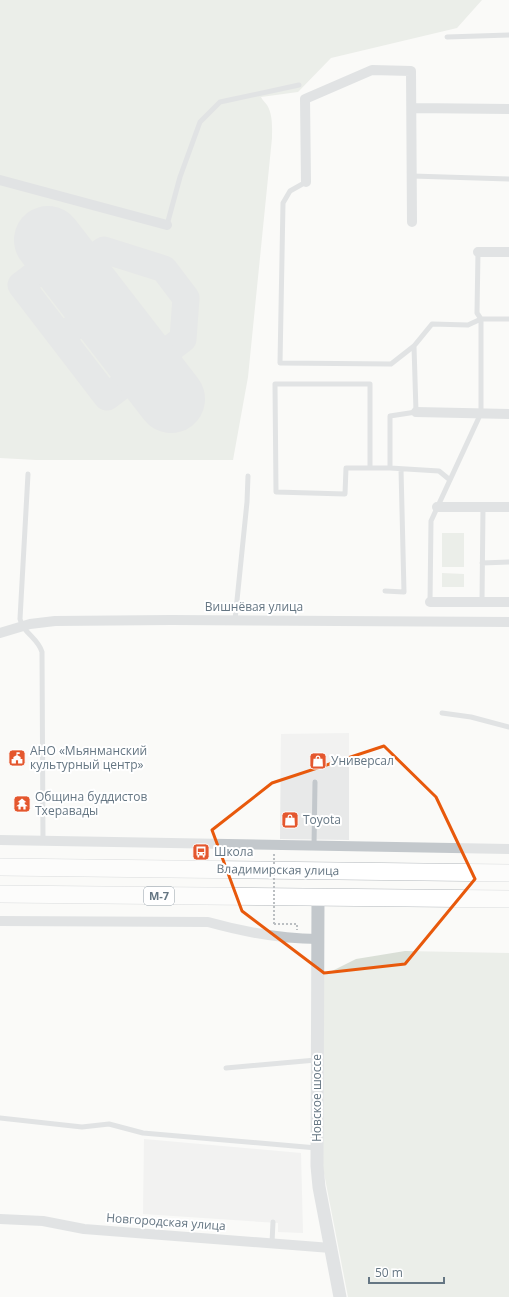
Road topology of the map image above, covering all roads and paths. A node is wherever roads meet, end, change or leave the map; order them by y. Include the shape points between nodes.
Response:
1 (509, 35) edge
2 (447, 37) dead end
3 (299, 85) dead end
4 (412, 108) junction
5 (509, 109) edge
6 (412, 176) junction
7 (509, 179) edge
8 (0, 180) edge
9 (306, 182) joint
10 (412, 222) dead end
11 (167, 225) joint
12 (478, 252) joint
13 (509, 252) edge
14 (481, 319) junction
15 (509, 319) edge
16 (414, 346) junction
17 (416, 412) junction
18 (481, 414) junction
19 (509, 414) edge
20 (370, 468) junction
21 (390, 468) junction
22 (401, 469) junction
23 (28, 474) dead end
24 (248, 476) dead end
25 (450, 480) junction
26 (508, 504) edge
27 (437, 507) junction
28 (482, 507) junction
29 (509, 562) edge
30 (482, 563) junction
31 (385, 591) dead end
32 (430, 602) joint
33 (482, 602) junction
34 (509, 602) edge
35 (235, 620) junction
36 (509, 622) edge
37 (22, 626) junction
38 (0, 633) edge
39 (442, 713) dead end
40 (509, 727) edge
41 (315, 782) dead end
42 (0, 840) edge
43 (43, 840) junction
44 (314, 846) junction
45 (509, 849) edge
46 (274, 854) dead end
47 (0, 867) edge
48 (509, 873) edge
49 (0, 894) edge
50 (318, 897) junction
51 (509, 899) edge
52 (0, 921) edge
53 (297, 924) dead end
54 (318, 939) junction
55 (317, 1060) junction
56 (226, 1068) dead end
57 (0, 1118) edge
58 (317, 1148) junction
59 (0, 1219) edge
60 (273, 1222) dead end
61 (272, 1243) junction
62 (331, 1248) junction
63 (340, 1297) edge

1 - 2 lane
3 - 11 lane via 220,102 200,122 180,177
4 - 5 street
4 - 6 street
4 - 9 street via 411,71 372,70 305,99
6 - 7 lane
6 - 10 street
8 - 11 street
9 - 16 lane via 290,191 283,203 280,363 391,364
12 - 13 street
12 - 14 lane via 477,313
14 - 15 lane
14 - 16 lane via 468,325 432,324
14 - 18 lane
16 - 17 lane
17 - 18 street
17 - 21 lane via 390,416
18 - 19 street
18 - 25 lane
20 - 20 lane via 346,468 345,494 276,492 275,384 370,384
20 - 21 lane
21 - 22 lane
22 - 25 lane via 439,471
22 - 31 lane via 404,592
23 - 37 lane via 20,619
24 - 35 lane
25 - 27 lane
26 - 28 street
27 - 28 street
27 - 32 lane via 431,521
28 - 30 lane
29 - 30 lane
30 - 33 lane
32 - 33 street
33 - 34 street
35 - 36 street, Вишнёвая улица
35 - 37 street, Вишнёвая улица via 55,621
37 - 38 street, Вишнёвая улица
37 - 43 lane via 40,646 42,652
39 - 40 lane via 471,717
41 - 44 lane
42 - 43 street
43 - 44 street
44 - 45 street
46 - 53 path, bridge via 274,924
47 - 48 highway, Владимирская улица
49 - 50 highway, М-7
50 - 51 highway, М-7
50 - 54 street, Новское шоссе
52 - 54 street via 208,922 272,936
54 - 55 street, Новское шоссе
55 - 56 lane
55 - 58 street, Новское шоссе
57 - 58 lane via 82,1127 108,1124 143,1133
58 - 62 street, Новское шоссе via 319,1187
59 - 61 street, Новгородская улица via 43,1221 84,1229
60 - 61 lane
61 - 62 street, Новгородская улица
62 - 63 street, Новское шоссе

